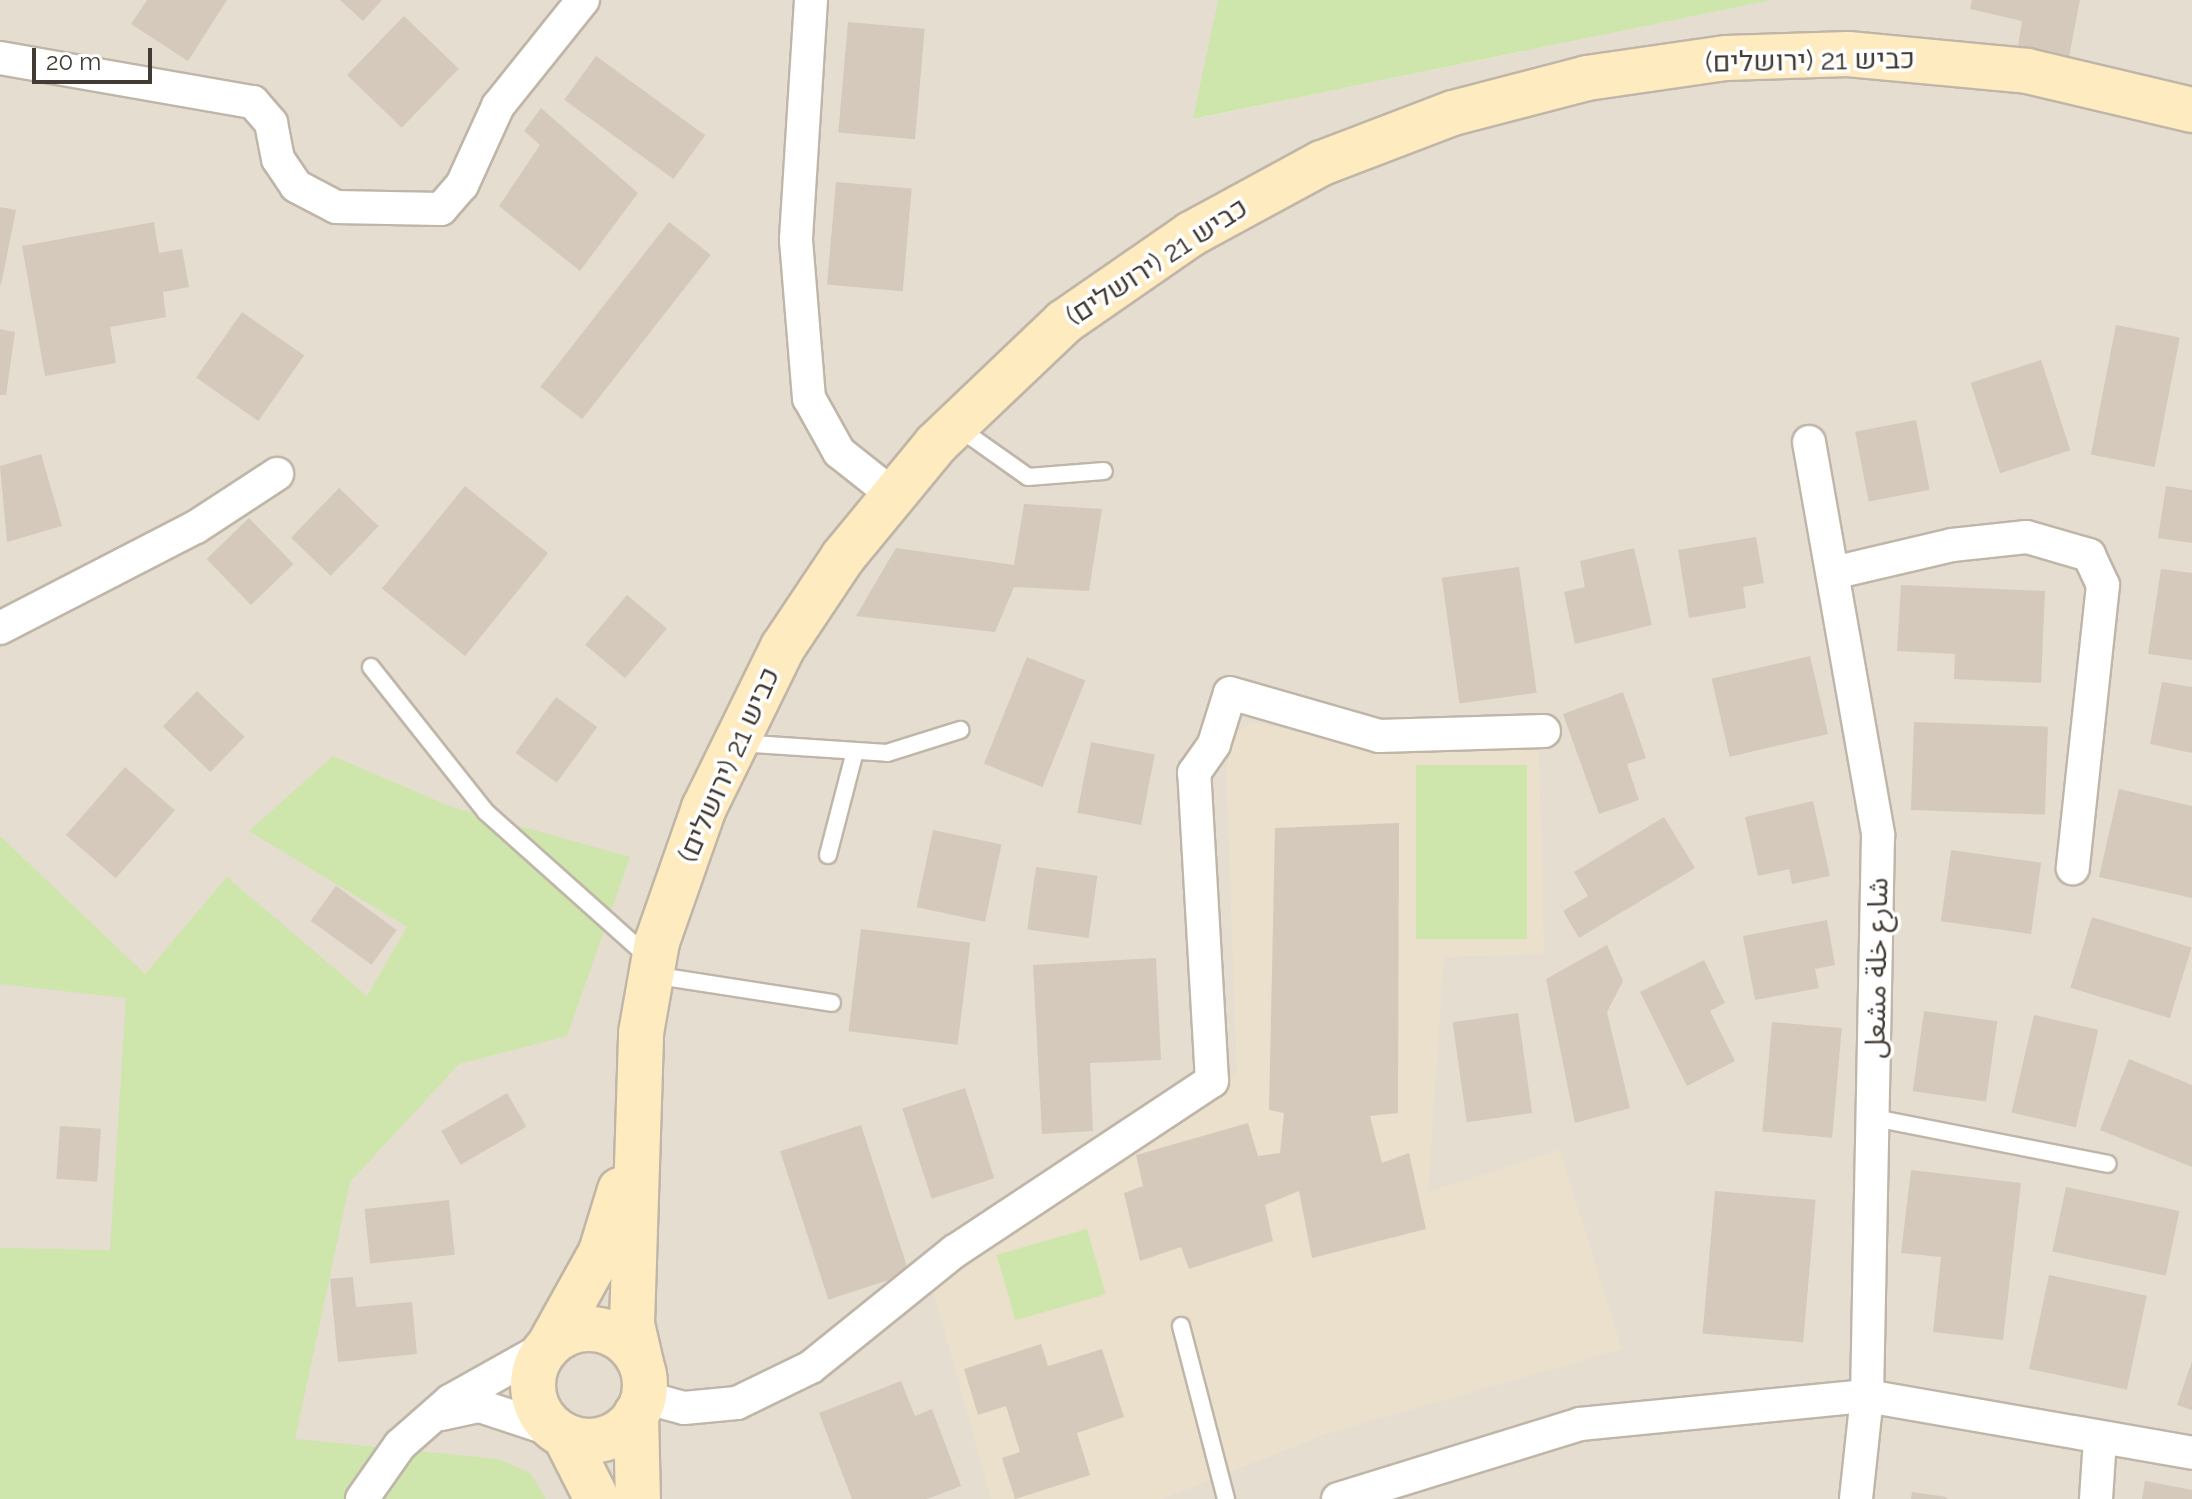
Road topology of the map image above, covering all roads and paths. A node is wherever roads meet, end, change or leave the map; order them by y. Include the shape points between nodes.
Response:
1 (583, 0) edge
2 (811, 0) edge
3 (0, 58) edge
4 (2146, 98) junction
5 (2192, 103) edge
6 (2192, 110) edge
7 (954, 425) junction
8 (1809, 442) dead end
9 (1104, 471) dead end
10 (277, 474) dead end
11 (892, 494) junction
12 (1833, 573) junction
13 (0, 628) edge
14 (371, 667) dead end
15 (960, 730) dead end
16 (1544, 731) dead end
17 (734, 742) junction
18 (854, 755) junction
19 (828, 855) dead end
20 (2073, 868) dead end
21 (652, 968) junction
22 (832, 1003) dead end
23 (636, 1113) junction
24 (1874, 1118) junction
25 (2108, 1164) dead end
26 (1181, 1326) dead end
27 (550, 1344) junction
28 (640, 1391) junction
29 (1867, 1396) junction
30 (415, 1430) junction
31 (560, 1434) junction
32 (2100, 1439) junction
33 (2192, 1453) edge
34 (1356, 1496) edge
35 (362, 1499) edge
36 (597, 1499) edge
37 (638, 1499) edge
38 (1226, 1499) edge
39 (1856, 1499) edge
40 (2096, 1499) edge

1 - 3 street via 498,106 462,185 441,209 336,207 296,186 278,159 271,123 253,102
2 - 11 street via 796,240 807,382 826,436
4 - 5 main road, כביש 21 (ירושלים)
4 - 6 main road, כביש 21 (ירושלים)
4 - 7 main road, כביש 21 (ירושלים) via 2001,67 1848,54 1704,60 1516,94 1322,163 1191,234 1064,322
7 - 9 lane via 1028,477
7 - 11 main road, כביש 21 (ירושלים)
8 - 12 street, شارع خلة مشعل
10 - 13 street via 196,527
11 - 17 main road, כביש 21 (ירושלים) via 783,647
12 - 20 street via 1952,545 2027,537 2089,555 2103,585
12 - 24 street, شارع خلة مشعل via 1878,835
14 - 21 lane via 486,812
15 - 18 lane via 918,746
16 - 28 street via 1379,736 1230,693 1214,744 1194,773 1212,1081 955,1251 811,1367 737,1403 684,1408
17 - 18 lane
17 - 21 main road, כביש 21 (ירושלים) via 690,842
18 - 19 lane
21 - 22 lane
21 - 23 main road, כביש 21 (ירושלים)
23 - 27 main road, כביש 21 (ירושלים) via 610,1228
23 - 28 main road, כביש 21 (ירושלים) via 632,1324
24 - 25 lane
24 - 29 street, شارع خلة مشعل
26 - 38 lane
27 - 28 main road via 597,1328 619,1337
27 - 30 street via 450,1401
27 - 31 main road via 532,1389
28 - 31 main road via 605,1440
28 - 37 main road, כביש 21 (ירושלים)
29 - 32 street
29 - 34 street via 1580,1424
29 - 39 street, شارع خلة مشعل
30 - 31 street via 448,1411 480,1406
30 - 35 street
31 - 36 main road
32 - 33 street
32 - 40 street

